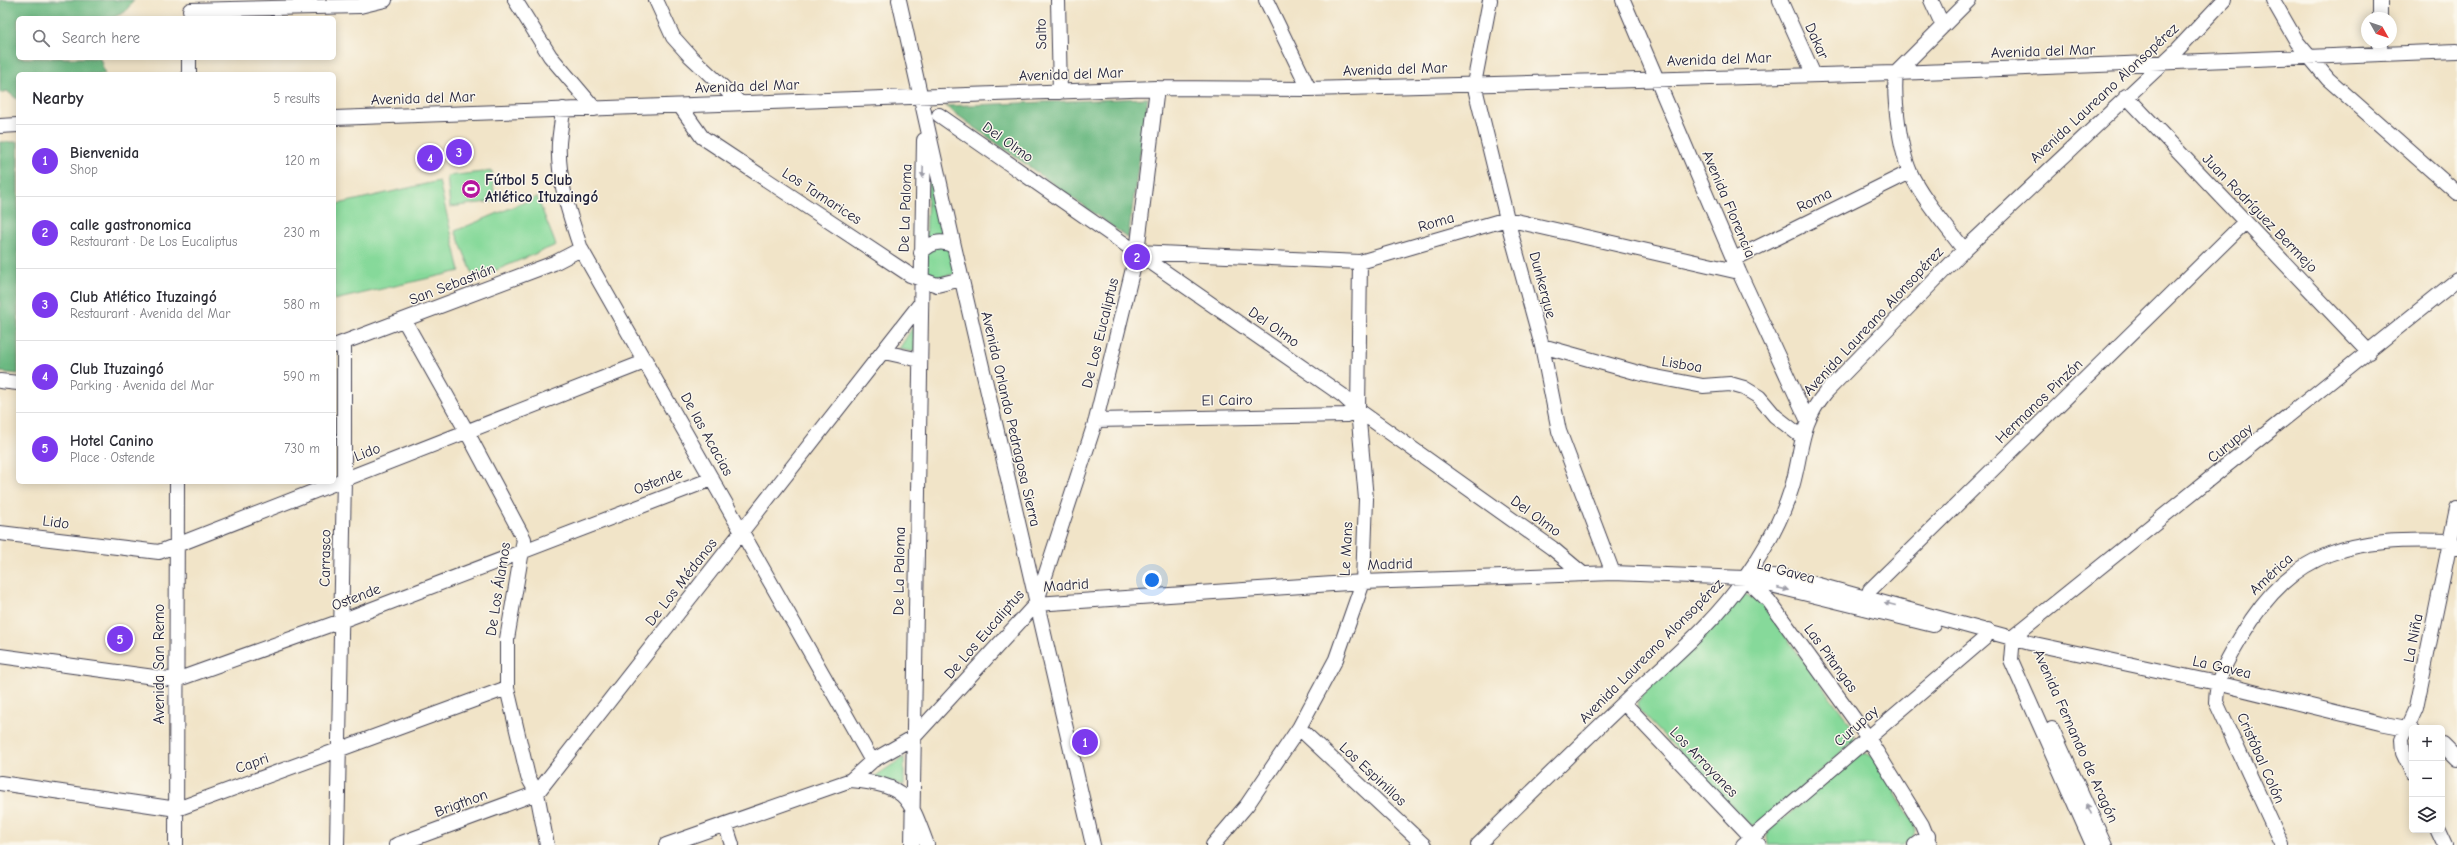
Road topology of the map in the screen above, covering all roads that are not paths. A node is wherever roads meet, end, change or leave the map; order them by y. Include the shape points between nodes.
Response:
1 (385, 0) edge
2 (515, 0) edge
3 (899, 0) edge
4 (1058, 0) edge
5 (1266, 0) edge
6 (1490, 0) edge
7 (1623, 0) edge
8 (1780, 0) edge
9 (1932, 0) edge
10 (1969, 0) edge
11 (2224, 0) edge
12 (2273, 0) edge
13 (2380, 0) edge
14 (661, 4) edge
15 (190, 9) edge
16 (2380, 12) edge
17 (1943, 26) junction
18 (2380, 48) edge
19 (2457, 51) edge
20 (2309, 58) junction
21 (189, 60) edge
22 (2162, 64) junction
23 (189, 72) edge
24 (1896, 73) junction
25 (1812, 74) junction
26 (1657, 78) junction
27 (1474, 84) junction
28 (1157, 88) junction
29 (1309, 89) junction
30 (1060, 92) junction
31 (2126, 96) junction
32 (921, 97) junction
33 (740, 103) junction
34 (680, 106) junction
35 (595, 109) junction
36 (563, 110) junction
37 (939, 115) dead end
38 (336, 118) edge
39 (925, 119) junction
40 (16, 125) edge
41 (0, 126) edge
42 (1910, 172) junction
43 (2457, 193) edge
44 (1507, 219) junction
45 (2245, 222) junction
46 (954, 246) junction
47 (581, 249) junction
48 (1964, 250) junction
49 (1137, 252) junction
50 (921, 253) junction
51 (1360, 262) junction
52 (1737, 265) junction
53 (962, 279) junction
54 (921, 280) junction
55 (2457, 280) edge
56 (937, 285) junction
57 (920, 301) junction
58 (404, 320) junction
59 (339, 345) edge
60 (1542, 346) junction
61 (884, 352) junction
62 (2369, 352) junction
63 (920, 360) junction
64 (647, 361) junction
65 (0, 381) edge
66 (16, 383) edge
67 (1358, 410) junction
68 (1807, 419) junction
69 (1096, 420) junction
70 (467, 432) junction
71 (1802, 437) junction
72 (344, 478) junction
73 (712, 479) junction
74 (336, 481) edge
75 (177, 484) edge
76 (329, 484) edge
77 (2457, 508) edge
78 (742, 531) junction
79 (0, 532) edge
80 (176, 545) junction
81 (2453, 545) edge
82 (522, 552) junction
83 (1613, 573) junction
84 (1583, 574) junction
85 (1745, 578) junction
86 (1363, 582) junction
87 (1865, 602) junction
88 (1036, 604) junction
89 (341, 621) junction
90 (1986, 634) junction
91 (2020, 640) junction
92 (0, 656) edge
93 (176, 680) junction
94 (2217, 683) junction
95 (507, 688) junction
96 (1624, 703) junction
97 (2410, 725) edge
98 (1300, 728) junction
99 (2409, 728) edge
100 (914, 737) junction
101 (1868, 738) junction
102 (2445, 747) edge
103 (339, 749) junction
104 (2457, 759) edge
105 (872, 761) junction
106 (2409, 766) edge
107 (851, 780) junction
108 (0, 783) edge
109 (537, 793) junction
110 (913, 807) junction
111 (177, 809) junction
112 (543, 826) junction
113 (726, 826) junction
114 (2439, 833) edge
115 (1929, 841) edge
116 (1752, 842) edge
117 (176, 845) edge
118 (337, 845) edge
119 (396, 845) edge
120 (536, 845) edge
121 (547, 845) edge
122 (666, 845) edge
123 (732, 845) edge
124 (912, 845) edge
125 (927, 845) edge
126 (1093, 845) edge
127 (1213, 845) edge
128 (1424, 845) edge
129 (1478, 845) edge
130 (1915, 845) edge
131 (2093, 845) edge
132 (2105, 845) edge
133 (2282, 845) edge
134 (2444, 845) edge

1 - 15 street via 360,6
2 - 35 street via 550,56
3 - 32 street, Avenida Orlando Pedragosa Sierra
4 - 30 street, Salto
5 - 29 street
6 - 27 street, Dunkerque
7 - 26 street, Avenida Florencia
8 - 25 street, Dakar
9 - 17 street
10 - 17 street
11 - 22 street, Avenida Laureano Alonsopérez
12 - 20 street
13 - 16 street
14 - 33 street via 673,37
17 - 24 street
18 - 19 street, Avenida del Mar
18 - 20 street, Avenida del Mar
20 - 22 street, Avenida del Mar
20 - 43 street
21 - 23 street
22 - 24 street, Avenida del Mar
22 - 31 street, Avenida Laureano Alonsopérez
24 - 25 street, Avenida del Mar
24 - 42 street via 1894,88 1897,115
25 - 26 street, Avenida del Mar
26 - 27 street, Avenida del Mar
26 - 52 street, Avenida Florencia
27 - 29 street, Avenida del Mar
27 - 44 street, Dunkerque
28 - 29 street, Avenida del Mar
28 - 30 street, Avenida del Mar
28 - 49 street, De Los Eucaliptus
30 - 32 street, Avenida del Mar
31 - 45 street, Juan Rodríguez Bermejo
31 - 48 street, Avenida Laureano Alonsopérez
32 - 33 street, Avenida del Mar
32 - 39 street, Avenida Orlando Pedragosa Sierra
33 - 34 street, Avenida del Mar
34 - 35 street, Avenida del Mar
34 - 54 street, Los Tamarices via 702,137
35 - 36 street, Avenida del Mar
36 - 38 street, Avenida del Mar
36 - 47 street, De las Acacias via 559,145 562,178 569,214
37 - 49 street, Del Olmo
39 - 46 street, Avenida Orlando Pedragosa Sierra
39 -> 50 street, De La Paloma
40 - 41 street
42 - 48 street
42 - 52 street, Roma
44 - 51 street, Roma
44 - 52 street, Roma
44 - 60 street, Dunkerque
45 - 62 street, Juan Rodríguez Bermejo
45 - 87 street, Hermanos Pinzón via 1870,590
46 - 50 street via 932,243
46 - 53 street, Avenida Orlando Pedragosa Sierra
47 - 58 street, San Sebastián via 554,263
47 - 64 street, De las Acacias
48 - 68 street, Avenida Laureano Alonsopérez via 1826,392
49 - 51 street, Roma
49 - 67 street, Del Olmo via 1342,395
49 - 69 street, De Los Eucaliptus
50 - 54 street, De La Paloma
51 - 67 street, Le Mans
52 - 68 street, Avenida Florencia
53 - 56 street
53 - 88 street, Avenida Orlando Pedragosa Sierra
54 - 56 street, Los Tamarices
54 - 57 street, De La Paloma
55 - 62 street, Curupay
56 - 57 street
57 - 61 street, De Los Médanos
57 - 63 street, De La Paloma
58 - 59 street, San Sebastián
58 - 70 street, De Los Álamos
59 - 72 street, Carrasco
60 - 71 street, Lisboa via 1646,375 1703,386 1730,384 1744,388 1759,397 1776,416
60 - 83 street, Dunkerque via 1559,431
61 - 63 street
61 - 78 street, De Los Médanos
62 - 91 street, Curupay
63 - 100 street, De La Paloma
64 - 70 street, Lido
64 - 73 street, De las Acacias
65 - 66 street
67 - 69 street, El Cairo via 1346,415
67 - 84 street, Del Olmo via 1552,548
67 - 86 street, Le Mans via 1366,498
68 - 71 street, Avenida Laureano Alonsopérez
69 - 88 street, De Los Eucaliptus
70 - 72 street, Lido
70 - 82 street, De Los Álamos via 524,539
71 - 85 street, Avenida Laureano Alonsopérez via 1794,480 1785,509 1769,541
72 - 74 street, Lido
72 - 89 street, Carrasco
73 - 78 street, De las Acacias
73 - 82 street, Ostende
75 - 80 street, Avenida San Remo
76 - 80 street, Lido
77 - 81 street, La Niña
78 - 105 street, De las Acacias
78 - 109 street, De Los Médanos
79 - 80 street, Lido via 159,552
80 - 93 street, Avenida San Remo
81 - 94 street, América via 2400,539 2348,547 2305,564 2258,608
81 - 97 street, La Niña
82 - 89 street, Ostende
82 - 95 street, De Los Álamos via 507,639
83 - 84 street, Madrid
83 - 85 street, Madrid
84 - 86 street, Madrid
85 - 87 street, La Gavea via 1777,588
85 - 96 street, Avenida Laureano Alonsopérez via 1698,632
85 - 101 street, Las Pitangas via 1768,601
86 - 88 street, Madrid
86 - 98 street, Le Mans via 1336,659
87 - 90 street, La Gavea
88 - 100 street, De Los Eucaliptus
88 - 126 street, Avenida Orlando Pedragosa Sierra
89 - 93 street, Ostende
89 - 103 street, Carrasco
90 - 91 street, La Gavea
90 - 101 street, Curupay
91 - 94 street, La Gavea
91 - 131 street, Avenida Fernando de Aragón via 2011,660
132 -> 91 street, Avenida Fernando de Aragón via 2019,656
92 - 93 street, Ostende
93 - 111 street, Avenida San Remo
94 - 99 street, La Gavea
94 - 133 street, Cristóbal Colón via 2216,702
95 - 103 street, Capri
95 - 109 street, De Los Álamos via 528,777
96 - 116 street, Los Arrayanes
96 - 129 street, Avenida Laureano Alonsopérez
98 - 127 street, Le Mans via 1246,805
98 - 128 street, Los Espinillos
99 - 106 street, La Niña via 2402,739 2403,753
100 - 105 street, De Los Eucaliptus
100 - 110 street, De La Paloma
101 - 115 street, Las Pitangas
101 - 116 street, Curupay
102 - 104 street
103 - 111 street, Capri
103 - 118 street, Carrasco
105 - 107 street, De Los Eucaliptus
107 - 110 street via 880,783 897,790
107 - 113 street, De Los Eucaliptus
108 - 111 street, Capri
109 - 112 street
109 - 119 street, Brigthon
110 - 124 street, De La Paloma
110 - 125 street
111 - 117 street, Avenida San Remo
112 - 120 street
112 - 121 street
113 - 122 street, De Los Eucaliptus
113 - 123 street
114 - 134 street
115 - 130 street

